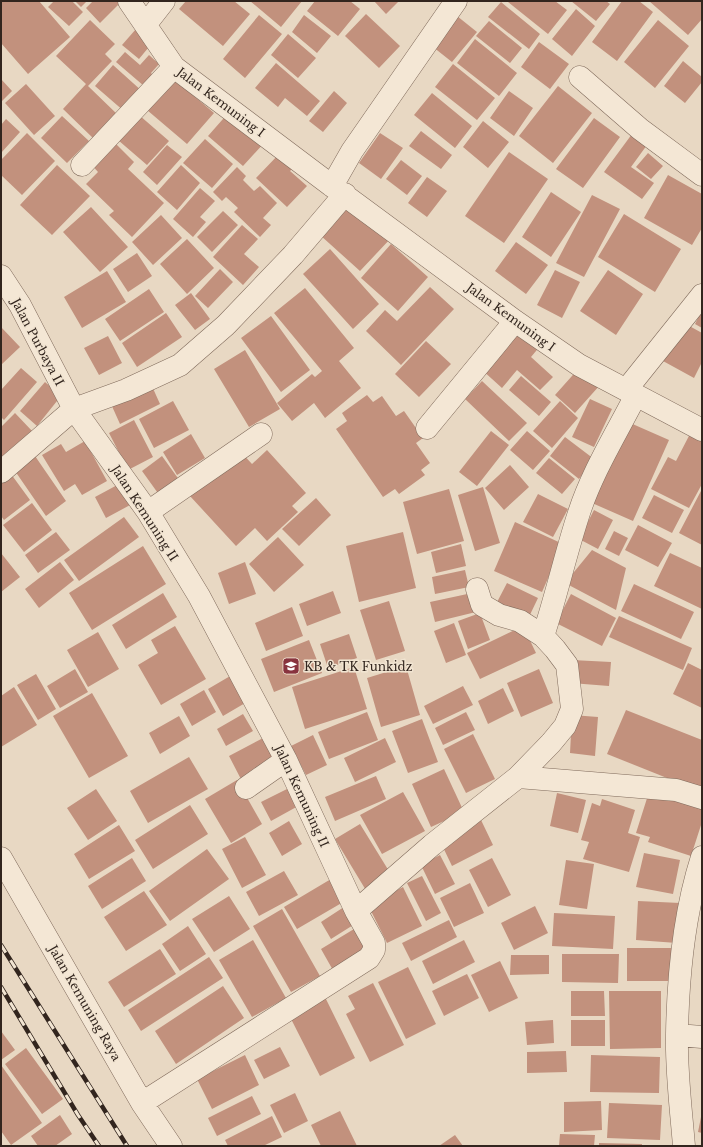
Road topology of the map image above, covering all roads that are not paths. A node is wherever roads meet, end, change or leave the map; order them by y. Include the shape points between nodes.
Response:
1 (129, 1) edge
2 (164, 1) edge
3 (456, 1) edge
4 (146, 24) junction
5 (174, 67) junction
6 (580, 77) dead end
7 (82, 165) dead end
8 (702, 175) edge
9 (338, 190) junction
10 (1, 276) edge
11 (702, 295) edge
12 (515, 321) junction
13 (631, 392) junction
14 (74, 409) junction
15 (427, 428) dead end
16 (702, 430) edge
17 (261, 434) dead end
18 (1, 472) edge
19 (148, 512) junction
20 (476, 589) dead end
21 (543, 636) junction
22 (286, 760) junction
23 (518, 777) junction
24 (246, 788) dead end
25 (702, 798) edge
26 (702, 857) edge
27 (1, 858) edge
28 (356, 911) junction
29 (677, 1035) junction
30 (702, 1037) edge
31 (142, 1103) junction
32 (171, 1146) edge
33 (684, 1146) edge

1 - 4 street, Jalan Kemuning I
2 - 4 street
3 - 9 street via 352,151
4 - 5 street, Jalan Kemuning I
5 - 7 street
5 - 9 street, Jalan Kemuning I
6 - 8 street via 640,129
9 - 12 street, Jalan Kemuning I
9 - 14 street via 293,255 231,320 180,365 126,390
10 - 14 street, Jalan Purbaya II via 20,305
11 - 13 street
12 - 13 street, Jalan Kemuning I via 579,365
12 - 15 street
13 - 16 street, Jalan Kemuning I
13 - 21 street via 578,515
14 - 18 street
14 - 19 street, Jalan Kemuning II
17 - 19 street
19 - 22 street, Jalan Kemuning II via 199,596
20 - 21 street via 482,605 499,615 520,621
21 - 23 street via 567,665 572,709 564,726 551,743
22 - 24 street
22 - 28 street, Jalan Kemuning II
23 - 25 street via 676,790
23 - 28 street via 432,845
26 - 29 street via 694,880 683,941
27 - 31 street, Jalan Kemuning Raya
28 - 31 street, Jalan Kemuning II via 374,943 374,950 369,958
29 - 30 street
29 - 33 street
31 - 32 street, Jalan Kemuning Raya

